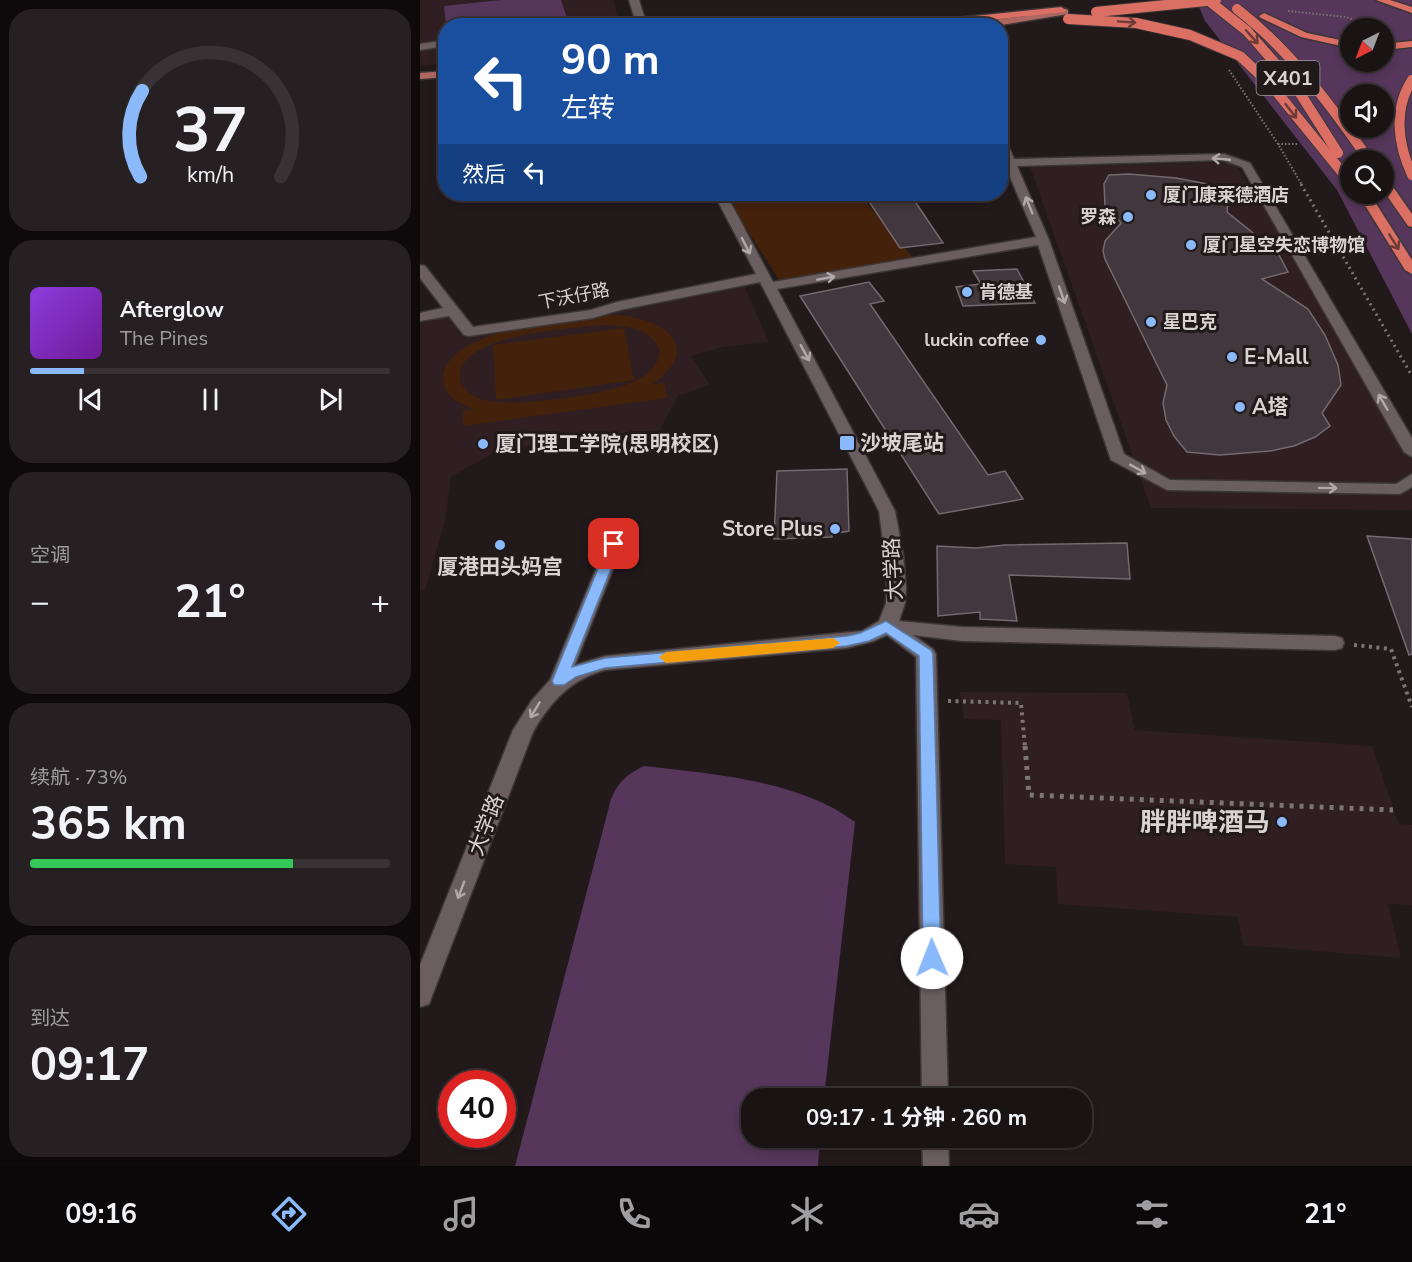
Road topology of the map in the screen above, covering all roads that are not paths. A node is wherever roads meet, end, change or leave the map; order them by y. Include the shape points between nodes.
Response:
1 (634, 0) edge
2 (1113, 0) edge
3 (1181, 0) edge
4 (1208, 0) edge
5 (1216, 0) edge
6 (1225, 0) edge
7 (1381, 0) edge
8 (1397, 0) edge
9 (1248, 5) edge
10 (1412, 5) edge
11 (1412, 10) edge
12 (1065, 14) junction
13 (640, 18) edge
14 (1006, 18) edge
15 (1008, 21) edge
16 (1008, 22) edge
17 (1340, 43) edge
18 (438, 44) edge
19 (1412, 44) edge
20 (1394, 46) edge
21 (420, 47) edge
22 (438, 70) edge
23 (420, 71) edge
24 (438, 75) edge
25 (420, 76) edge
26 (1412, 80) edge
27 (1362, 150) edge
28 (1008, 155) edge
29 (1340, 156) edge
30 (1012, 163) junction
31 (1340, 170) edge
32 (1412, 175) edge
33 (1394, 197) edge
34 (724, 201) edge
35 (1369, 204) edge
36 (1412, 223) edge
37 (1043, 240) junction
38 (420, 269) edge
39 (1412, 270) edge
40 (766, 282) junction
41 (451, 311) junction
42 (420, 317) edge
43 (1412, 452) edge
44 (1412, 479) edge
45 (614, 544) dead end
46 (886, 626) junction
47 (1335, 643) road end
48 (559, 681) junction
49 (420, 996) edge
50 (935, 1088) edge
51 (935, 1148) edge
52 (936, 1166) edge

1 - 13 street
2 - 12 highway
3 - 12 highway, bridge
4 -> 29 highway, X401, bridge via 1247,31 1296,87
5 - 12 highway, bridge
6 - 27 highway, X401, bridge via 1260,26 1308,75
7 - 11 highway
8 - 10 highway
9 - 17 highway via 1304,35
12 - 14 main road
12 - 15 main road
12 - 16 highway
12 -> 31 highway, bridge via 1190,35 1240,56 1271,85
18 - 21 street
19 - 20 highway
22 - 23 main road
24 - 25 main road
26 - 32 highway, bridge via 1404,89 1398,117 1406,165
28 - 30 street
37 -> 30 street
43 -> 30 street via 1246,165 1224,157
33 - 36 highway
34 -> 40 street, 大学路
35 -> 39 highway
40 -> 37 street
37 -> 44 street via 1117,457 1167,485 1400,489
38 - 41 street, 下沃仔路
40 - 41 street, 下沃仔路 via 469,332
40 -> 46 street, 大学路 via 887,511 897,557 894,614
41 - 42 street
45 - 48 street
46 - 47 street via 962,634
46 - 48 street, 大学路 via 864,638 847,641 605,663 571,673
46 - 50 street via 926,654
48 -> 49 street, 大学路 via 542,698 523,730
51 - 52 street

